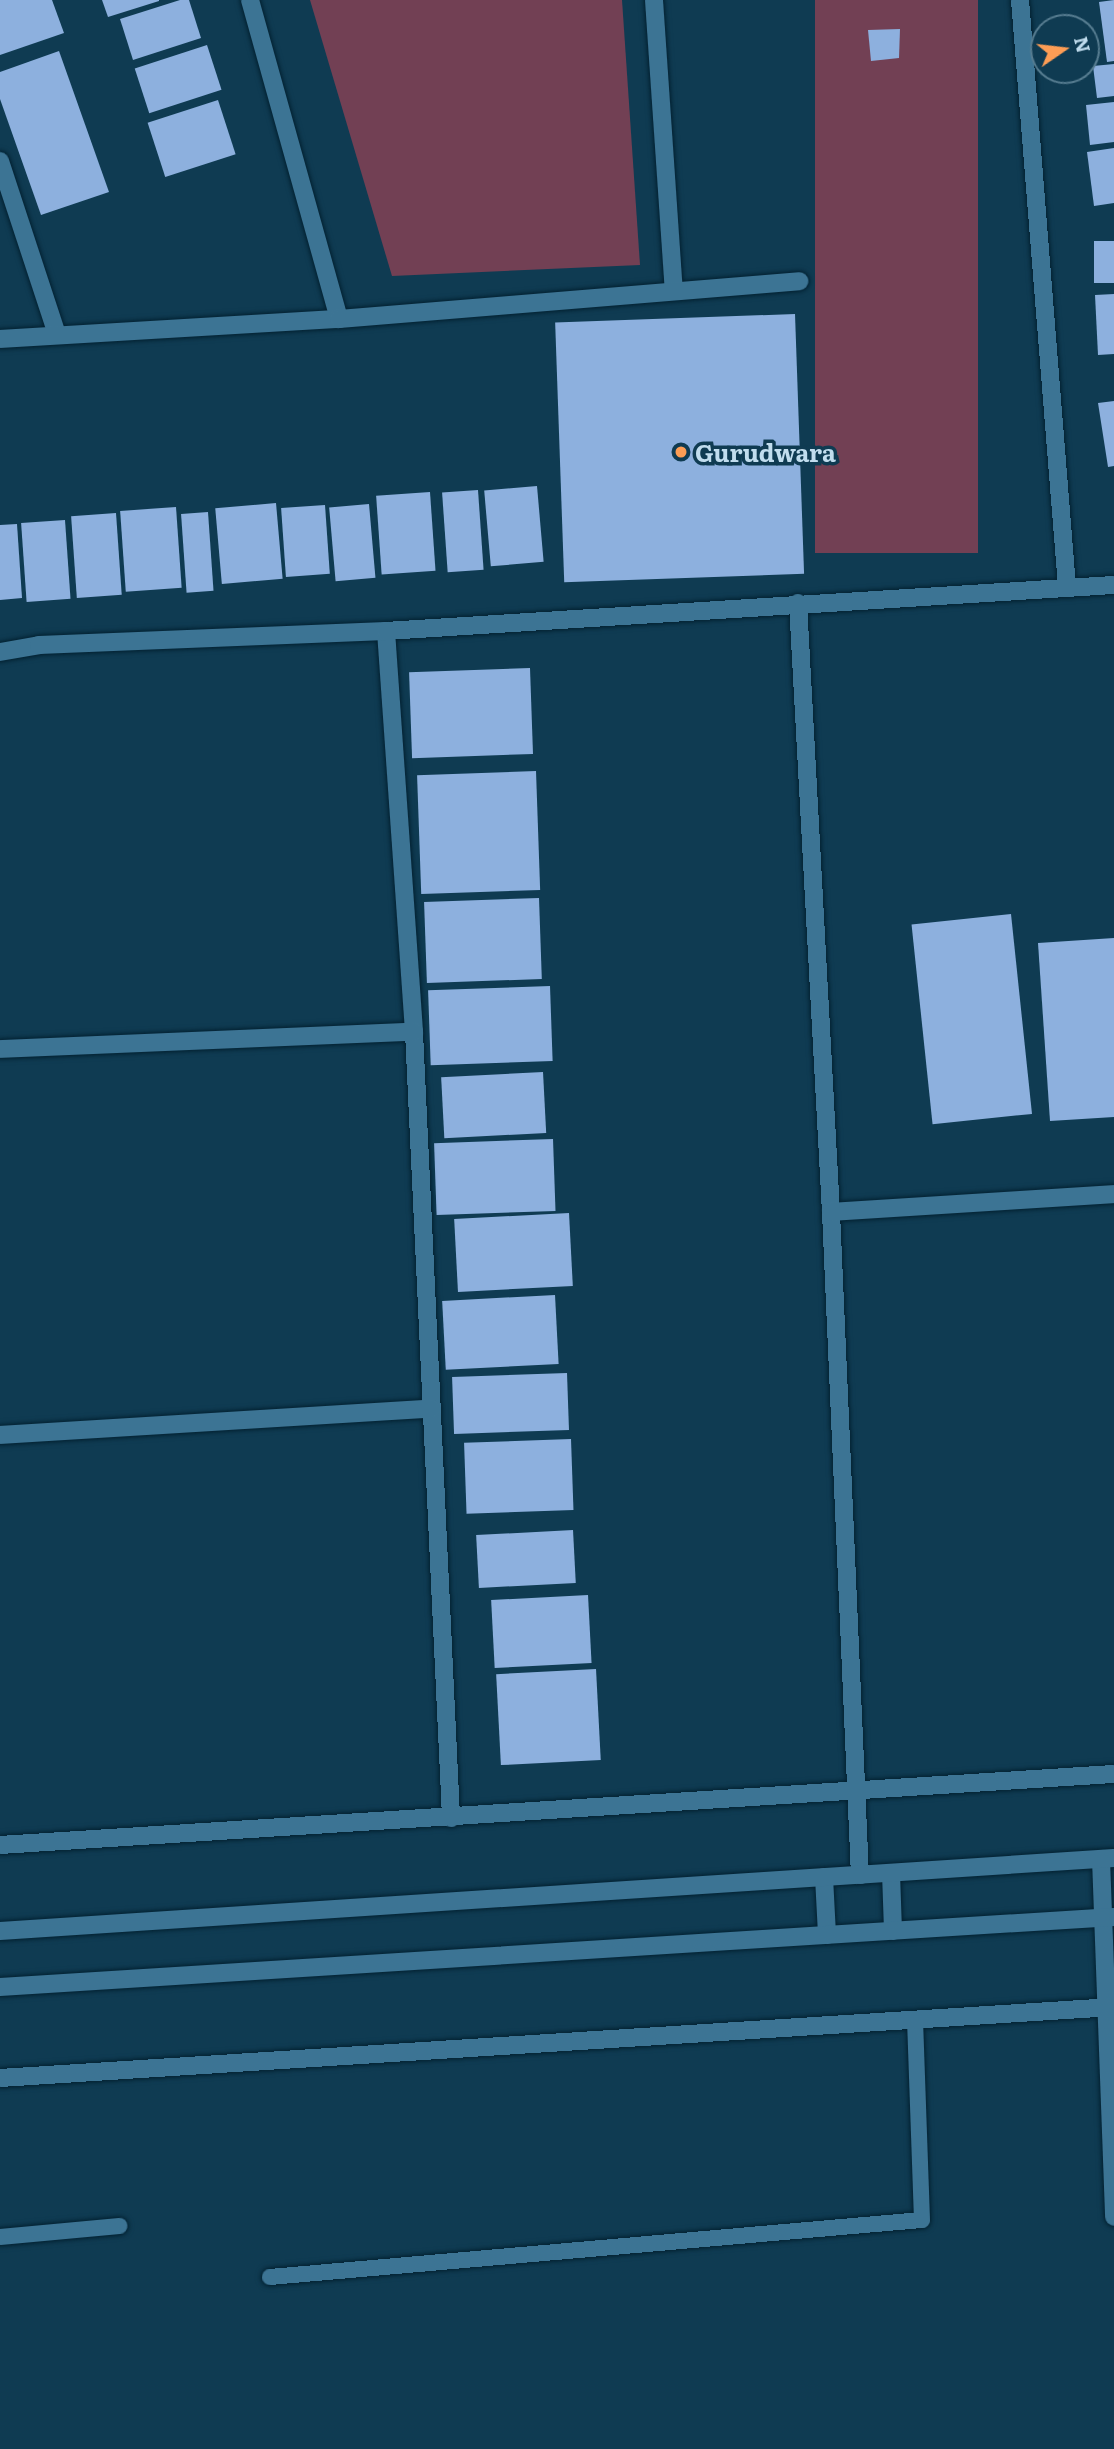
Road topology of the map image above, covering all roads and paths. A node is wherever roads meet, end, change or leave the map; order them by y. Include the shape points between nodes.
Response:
1 (250, 0) edge
2 (654, 0) edge
3 (1020, 0) edge
4 (0, 161) edge
5 (799, 281) dead end
6 (674, 290) junction
7 (339, 318) junction
8 (57, 334) junction
9 (0, 339) edge
10 (1114, 585) edge
11 (1067, 587) junction
12 (798, 603) junction
13 (386, 631) junction
14 (0, 652) edge
15 (414, 1032) junction
16 (0, 1049) edge
17 (1114, 1194) edge
18 (831, 1212) junction
19 (431, 1409) junction
20 (0, 1435) edge
21 (1114, 1774) edge
22 (856, 1794) junction
23 (450, 1818) junction
24 (0, 1846) edge
25 (1107, 1858) edge
26 (891, 1873) junction
27 (860, 1875) junction
28 (824, 1877) junction
29 (1108, 1917) edge
30 (0, 1931) edge
31 (893, 1931) junction
32 (827, 1935) junction
33 (0, 1987) edge
34 (1110, 2007) edge
35 (915, 2020) junction
36 (0, 2078) edge
37 (1114, 2217) edge
38 (119, 2226) dead end
39 (0, 2237) edge
40 (270, 2277) dead end

1 - 7 street
2 - 6 street
3 - 11 street
4 - 8 street
5 - 6 street
6 - 7 street
7 - 8 street
8 - 9 street
10 - 11 street
11 - 12 street
12 - 13 street
12 - 18 street
13 - 14 street via 39,645
13 - 15 street
15 - 16 street
15 - 19 street
17 - 18 street
18 - 22 street
19 - 20 street
19 - 23 street
21 - 22 street
22 - 23 street
22 - 27 street
23 - 24 street
25 - 26 street
25 - 29 street
26 - 27 street
26 - 31 street
27 - 28 street
28 - 30 street
28 - 32 street
29 - 31 street
29 - 34 street
31 - 32 street
32 - 33 street
34 - 35 street
34 - 37 street
35 - 36 street
35 - 40 lane via 922,2220
38 - 39 lane

